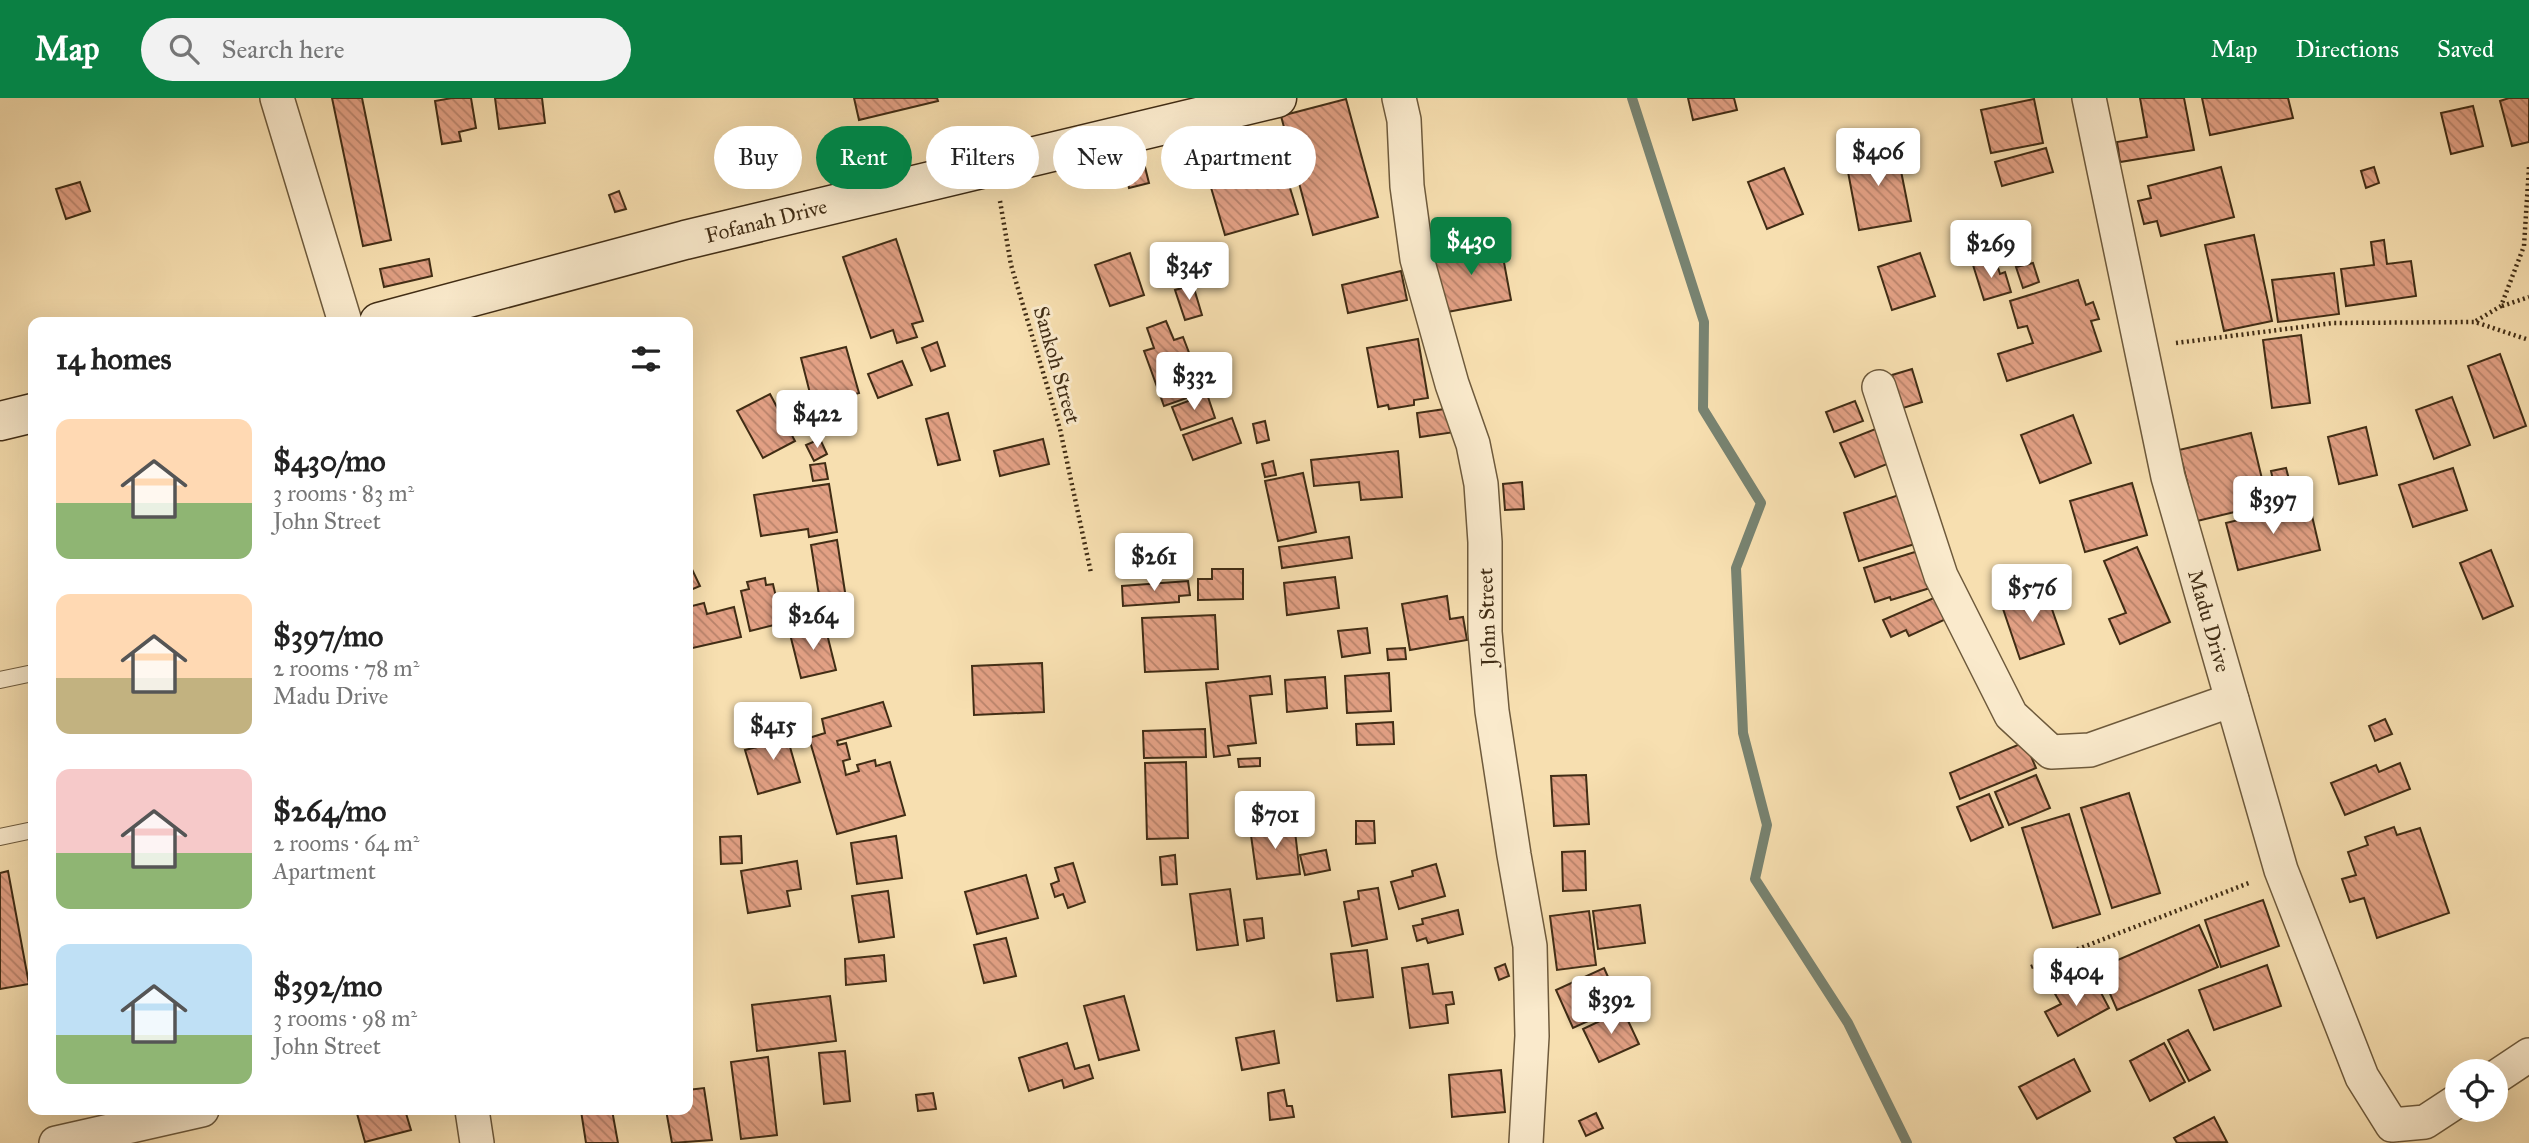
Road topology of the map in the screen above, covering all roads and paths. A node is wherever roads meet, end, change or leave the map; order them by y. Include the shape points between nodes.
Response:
1 (277, 98) edge
2 (1277, 98) edge
3 (1399, 98) edge
4 (2089, 98) edge
5 (1039, 155) edge
6 (2529, 167) edge
7 (926, 182) edge
8 (997, 189) edge
9 (2529, 297) edge
10 (2501, 306) junction
11 (343, 317) edge
12 (398, 317) edge
13 (2475, 322) junction
14 (2529, 340) edge
15 (2141, 347) junction
16 (1879, 387) dead end
17 (28, 414) edge
18 (0, 421) edge
19 (1091, 573) dead end
20 (28, 674) edge
21 (0, 680) edge
22 (2232, 700) junction
23 (28, 831) edge
24 (0, 838) edge
25 (2281, 870) junction
26 (2031, 967) dead end
27 (2527, 1059) edge
28 (2508, 1069) edge
29 (2445, 1109) edge
30 (180, 1115) edge
31 (473, 1115) edge
32 (56, 1143) edge
33 (477, 1143) edge
34 (1526, 1143) edge

1 - 11 street
2 - 5 street, Fofanah Drive
3 - 34 street, John Street via 1417,259 1473,444 1480,484 1492,711 1530,946 1532,1036
4 - 15 street, Madu Drive
6 - 10 path via 2525,246
7 - 12 street, Fofanah Drive via 685,240
8 - 19 path, Sankoh Street via 1011,265 1060,429
9 - 10 path
10 - 13 path
13 - 14 path
13 - 15 path via 2333,323
15 - 22 street, Madu Drive via 2168,477
16 - 22 street via 1941,576 2011,715 2051,752 2090,750
17 - 18 street
20 - 21 lane
22 - 25 street, Madu Drive
23 - 24 lane
25 - 26 path
25 - 29 street, Madu Drive via 2362,1077 2392,1125 2425,1122
27 - 28 street
30 - 32 street
31 - 33 street

